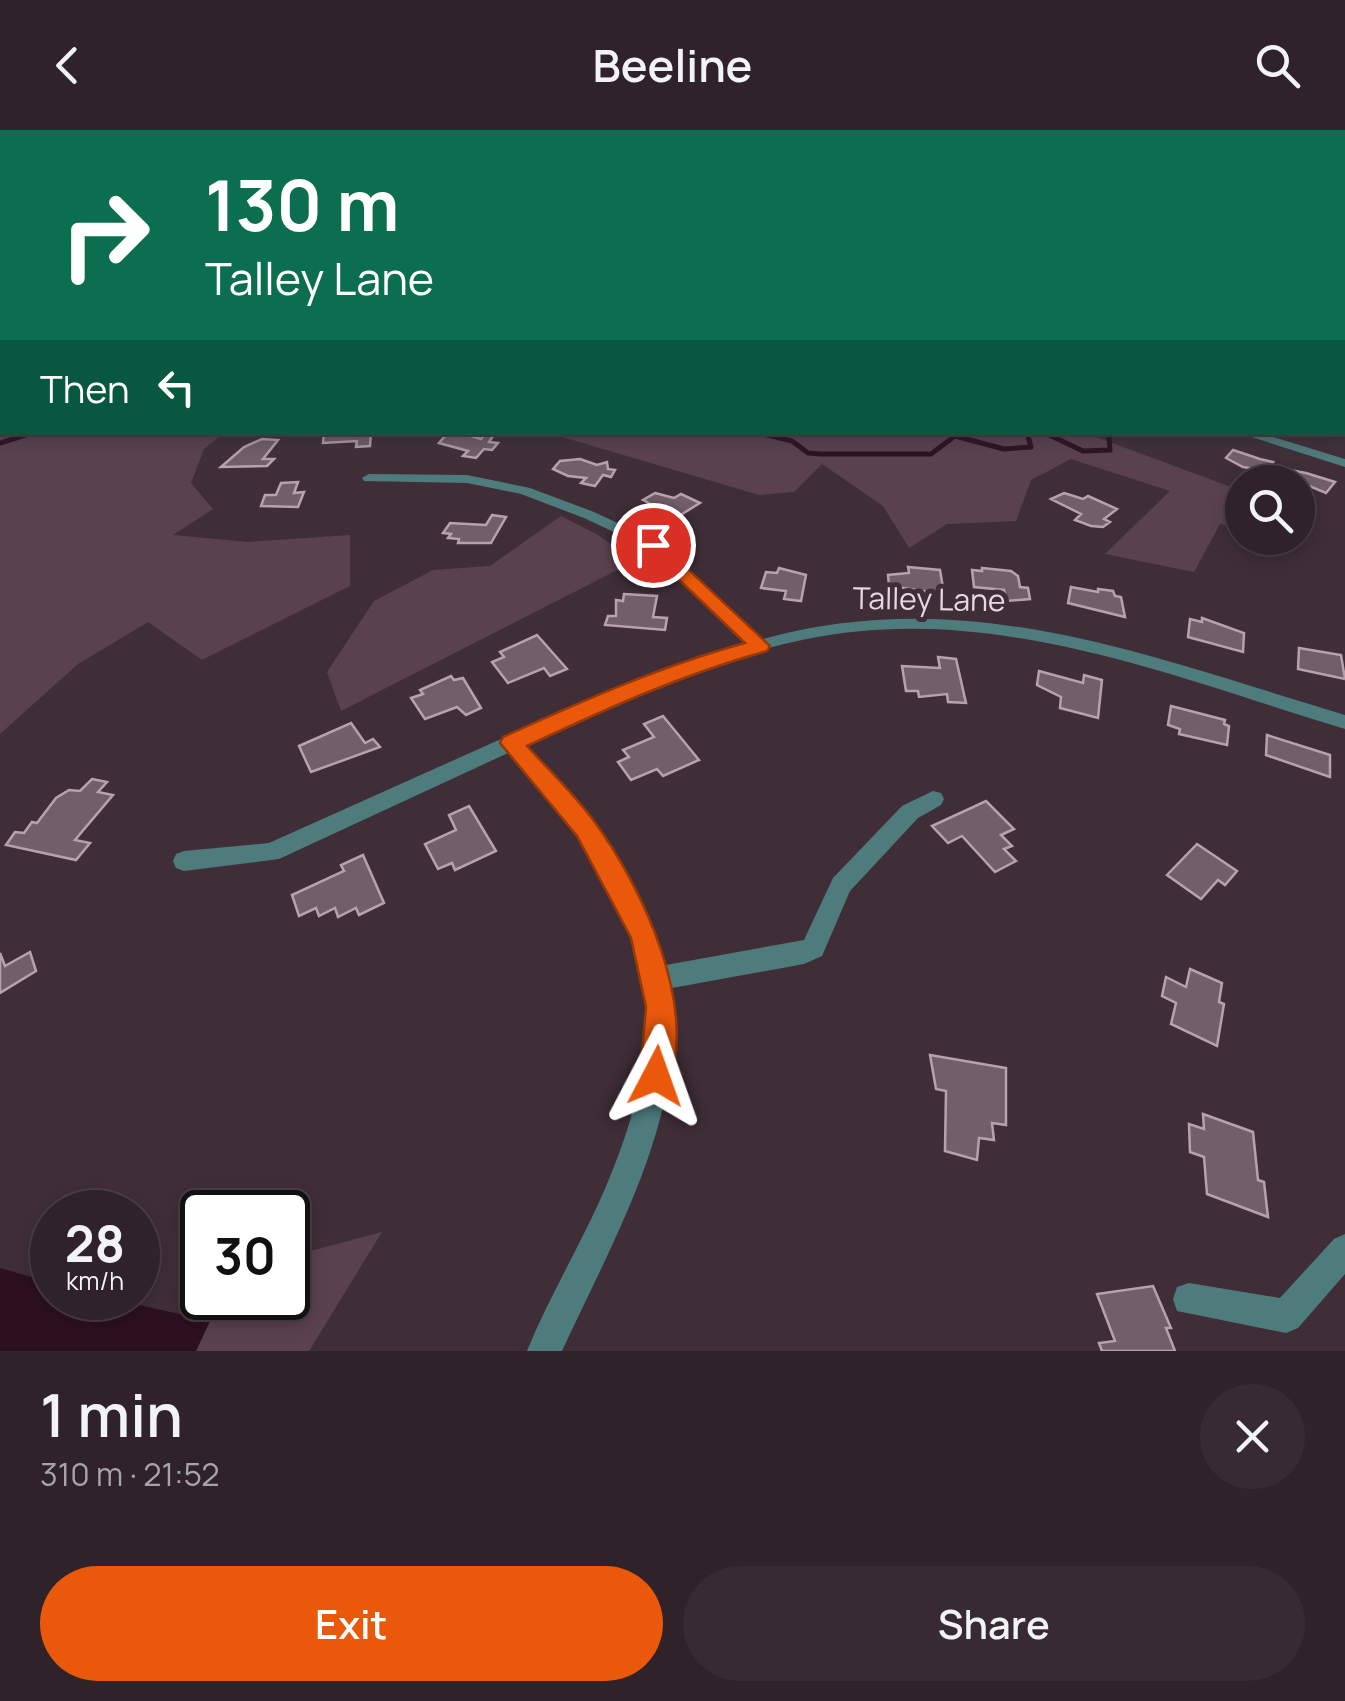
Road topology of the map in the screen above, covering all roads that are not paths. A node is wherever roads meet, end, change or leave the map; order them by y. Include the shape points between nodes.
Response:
1 (1253, 435) edge
2 (1343, 460) edge
3 (369, 478) dead end
4 (760, 646) junction
5 (1345, 722) edge
6 (511, 743) junction
7 (933, 798) dead end
8 (184, 861) dead end
9 (655, 979) junction
10 (1345, 1250) edge
11 (1189, 1299) dead end
12 (544, 1351) edge

1 - 2 street
3 - 4 street via 466,479 525,491 589,515 653,545
4 - 5 street, Talley Lane via 846,626 1007,630 1076,641
4 - 6 street, Talley Lane via 614,696
6 - 8 street, Talley Lane via 271,852
6 - 9 street via 586,829 644,936
7 - 9 street via 910,812 841,885 813,948
9 - 12 street via 661,1007 656,1076 638,1145
10 - 11 street via 1286,1316

